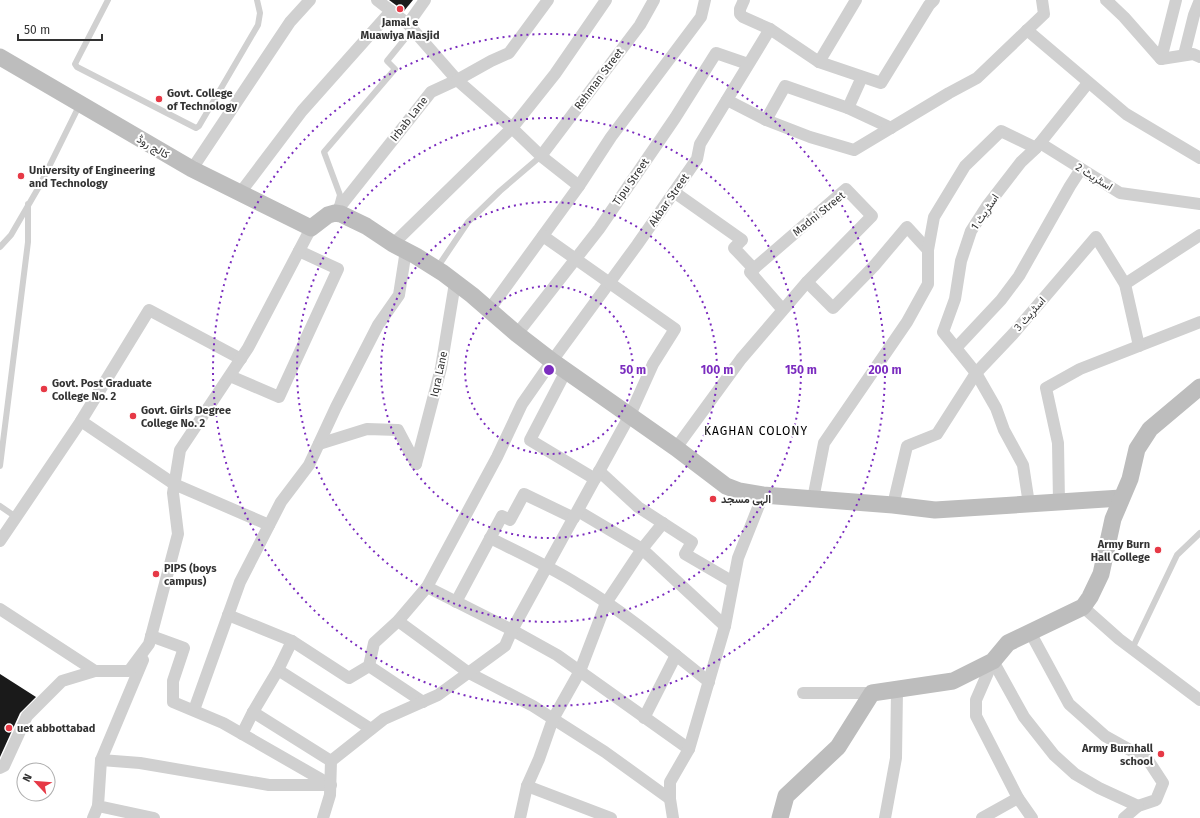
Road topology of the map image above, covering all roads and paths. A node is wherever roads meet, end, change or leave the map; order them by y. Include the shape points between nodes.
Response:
1 (108, 0) edge
2 (257, 0) edge
3 (310, 0) edge
4 (377, 0) edge
5 (425, 0) edge
6 (548, 0) edge
7 (606, 0) edge
8 (654, 0) edge
9 (705, 0) edge
10 (744, 0) edge
11 (856, 0) edge
12 (934, 0) edge
13 (1042, 0) edge
14 (1106, 0) edge
15 (1176, 0) edge
16 (1200, 0) edge
17 (391, 11) junction
18 (410, 27) junction
19 (770, 29) junction
20 (1027, 30) junction
21 (1184, 55) junction
22 (0, 57) edge
23 (1200, 57) edge
24 (1161, 59) junction
25 (819, 62) junction
26 (748, 64) junction
27 (862, 77) junction
28 (457, 80) junction
29 (1088, 83) junction
30 (727, 100) junction
31 (80, 104) junction
32 (848, 108) junction
33 (766, 120) junction
34 (512, 128) junction
35 (891, 128) junction
36 (1038, 146) junction
37 (540, 156) junction
38 (1200, 158) edge
39 (1081, 168) junction
40 (192, 169) junction
41 (579, 186) junction
42 (674, 192) junction
43 (240, 193) junction
44 (28, 204) junction
45 (1200, 204) edge
46 (335, 213) junction
47 (311, 228) junction
48 (1200, 235) edge
49 (543, 236) junction
50 (0, 247) edge
51 (400, 247) junction
52 (928, 250) junction
53 (299, 251) junction
54 (575, 259) junction
55 (436, 269) junction
56 (754, 269) junction
57 (807, 282) junction
58 (455, 283) junction
59 (609, 283) junction
60 (1126, 284) junction
61 (489, 310) junction
62 (783, 310) junction
63 (1200, 322) edge
64 (517, 334) junction
65 (1139, 346) junction
66 (956, 348) junction
67 (241, 359) junction
68 (552, 361) junction
69 (566, 371) junction
70 (976, 373) junction
71 (230, 376) junction
72 (1200, 388) edge
73 (630, 415) junction
74 (81, 421) junction
75 (319, 444) junction
76 (676, 448) junction
77 (0, 466) edge
78 (597, 475) junction
79 (174, 484) junction
80 (763, 495) junction
81 (1121, 498) junction
82 (813, 499) junction
83 (1059, 502) junction
84 (1029, 504) junction
85 (893, 505) junction
86 (0, 506) edge
87 (576, 514) junction
88 (16, 517) junction
89 (663, 523) junction
90 (269, 525) junction
91 (1200, 533) edge
92 (490, 538) junction
93 (0, 541) edge
94 (642, 549) junction
95 (548, 566) junction
96 (734, 582) junction
97 (427, 587) junction
98 (456, 602) junction
99 (606, 603) junction
100 (1083, 607) junction
101 (0, 609) edge
102 (228, 615) junction
103 (398, 621) junction
104 (725, 626) junction
105 (512, 630) junction
106 (1030, 632) junction
107 (150, 640) junction
108 (292, 642) junction
109 (1132, 649) junction
110 (676, 655) junction
111 (993, 661) junction
112 (368, 666) junction
113 (278, 670) junction
114 (96, 671) junction
115 (580, 671) junction
116 (469, 673) junction
117 (710, 682) junction
118 (897, 690) junction
119 (803, 693) dead end
120 (872, 693) junction
121 (1200, 700) edge
122 (423, 702) junction
123 (194, 710) junction
124 (253, 712) junction
125 (644, 718) junction
126 (553, 719) junction
127 (371, 729) junction
128 (242, 734) junction
129 (689, 749) junction
130 (101, 760) junction
131 (331, 760) junction
132 (0, 768) edge
133 (330, 784) junction
134 (527, 786) junction
135 (1018, 798) junction
136 (670, 799) junction
137 (98, 806) junction
138 (1138, 806) junction
139 (606, 817) edge
140 (674, 817) edge
141 (93, 818) edge
142 (154, 818) edge
143 (322, 818) edge
144 (520, 818) edge
145 (780, 818) edge
146 (885, 818) edge
147 (982, 818) edge
148 (1032, 818) edge
149 (1124, 818) edge

1 - 2 lane via 75,64 196,128 200,126 258,25 260,13
3 - 40 street via 290,22
4 - 17 street
5 - 18 street
6 - 28 street, Irbab Lane via 509,53
7 - 34 street via 555,74
8 - 37 street, Rehman Street via 640,25
9 - 41 street via 701,17 611,137
10 - 19 street via 740,9 743,18
11 - 25 street
12 - 27 street via 881,83
13 - 20 street via 1044,14
14 - 24 street
15 - 24 street
16 - 21 street
17 - 18 street
17 - 43 street via 302,111
18 - 28 street
18 - 46 lane via 387,61 396,69 324,152 340,195
19 - 25 street
19 - 26 street, Akbar Street
20 - 29 street
20 - 35 street via 977,78
21 - 23 street via 1193,54
21 - 24 street
22 - 31 street, کالج روڈ
25 - 27 street
26 - 30 street, Akbar Street
26 - 54 street, Tipu Street via 716,53 675,118 599,229
27 - 32 street
28 - 34 street
28 - 46 street, Irbab Lane via 431,92
29 - 36 street, اسٹریٹ 1
29 - 38 street via 1126,114
30 - 33 street
30 - 42 street, Akbar Street via 700,144 697,159
31 - 40 street, کالج روڈ
31 - 44 lane
32 - 33 street via 785,86
32 - 35 street
33 - 35 street via 854,150
34 - 37 street
34 - 51 street
36 - 39 street, اسٹریٹ 2
36 - 52 street, اسٹریٹ 2 via 1001,131 964,166 934,217
36 - 66 street, اسٹریٹ 1 via 1021,162 971,231 961,261 955,299 943,332
37 - 41 street
37 - 55 lane via 468,222
39 - 45 street, اسٹریٹ 2 via 1120,193
39 - 66 street via 1019,276 1001,300
40 - 43 street, کالج روڈ
41 - 49 street
42 - 56 street via 742,240 734,248
42 - 59 street, Akbar Street
43 - 47 street, کالج روڈ
44 - 50 lane via 11,234
44 - 77 lane via 28,242
46 - 47 street via 328,214
46 - 51 street via 366,226
47 - 53 street
48 - 60 street
49 - 54 street
49 - 61 street
51 - 55 street
51 - 75 street via 399,295 378,325
52 - 57 street via 907,227 833,308
52 - 82 street via 928,284 906,322 824,443
53 - 67 street
53 - 71 street via 338,269 279,397
54 - 59 street
54 - 64 street, Tipu Street
55 - 58 street
56 - 57 street, Madni Street via 846,189 872,216
56 - 62 street via 750,272
57 - 62 street, Madni Street
58 - 61 street
58 - 75 street, Iqra Lane via 441,368 416,464 398,430 366,429
59 - 68 street, Akbar Street
59 - 73 street via 675,329 653,364
60 - 65 street
60 - 70 street, اسٹریٹ 3 via 1096,237
61 - 64 street
62 - 76 street, Madni Street via 741,359
63 - 65 street
64 - 68 street
65 - 83 street via 1080,368 1046,388 1058,443
66 - 70 street, اسٹریٹ 1
67 - 71 street
67 - 74 street via 149,310
68 - 69 street
68 - 97 street, Akbar Street via 522,404 497,457
69 - 73 street
69 - 78 street via 530,440
70 - 84 street, اسٹریٹ 1 via 1024,465
70 - 85 street, اسٹریٹ 3 via 937,434 907,446
71 - 79 street via 180,450
72 - 81 street via 1150,428 1137,449 1130,479
73 - 76 street
73 - 78 street
74 - 79 street
74 - 88 street
75 - 90 street via 309,465 281,502
76 - 80 street via 726,486
78 - 87 street
78 - 89 street
79 - 90 street
79 - 107 street via 178,534
80 - 82 street
80 - 96 street via 738,558
81 - 83 street
81 - 100 street via 1113,520 1101,574
82 - 85 street
83 - 84 street
84 - 85 street via 935,510
86 - 88 lane
87 - 92 street via 524,494 510,520 502,516
87 - 94 street
87 - 95 street
88 - 93 street
89 - 94 street
89 - 96 street via 692,542 685,554
90 - 102 street via 240,582
91 - 109 lane via 1177,555
92 - 95 street
92 - 98 street
94 - 99 street
94 - 104 street
95 - 99 street
95 - 105 street
96 - 104 street
97 - 98 street
97 - 103 street, Akbar Street
98 - 105 street
99 - 110 street
99 - 115 street
100 - 106 street
100 - 109 street
101 - 114 street
102 - 108 street
102 - 123 street
103 - 112 street, Akbar Street via 374,643
103 - 116 street
104 - 117 street
105 - 115 street
105 - 116 street via 505,646
106 - 111 street via 1008,643
106 - 138 street via 1069,704 1105,736 1148,760 1163,783 1156,800
107 - 114 street via 129,671
107 - 123 street via 184,648 173,681 173,702
107 - 130 street
108 - 112 street via 349,678
108 - 113 street
109 - 121 street
110 - 117 street
110 - 125 street
111 - 118 street via 953,681
111 - 135 street via 976,700 976,716
111 - 138 street via 1024,717 1054,754 1075,774 1098,788
112 - 122 street
113 - 124 street
113 - 127 street
114 - 132 street via 62,681 27,716 4,766
115 - 125 street
115 - 126 street
116 - 122 street via 438,695
116 - 126 street
117 - 129 street
118 - 120 street
118 - 146 street via 896,758
119 - 120 street
120 - 145 street via 838,747 786,796
122 - 127 street via 384,719
123 - 128 street
124 - 128 street
124 - 131 street
125 - 129 street
126 - 134 street
126 - 136 street via 605,752
127 - 131 street
128 - 133 street
129 - 136 street via 670,782
130 - 133 street via 140,763 269,785
130 - 137 street
131 - 133 street
133 - 143 street via 330,795
134 - 139 street
134 - 144 street
135 - 147 street
135 - 148 street
136 - 140 street
137 - 141 street
137 - 142 street
138 - 149 street

